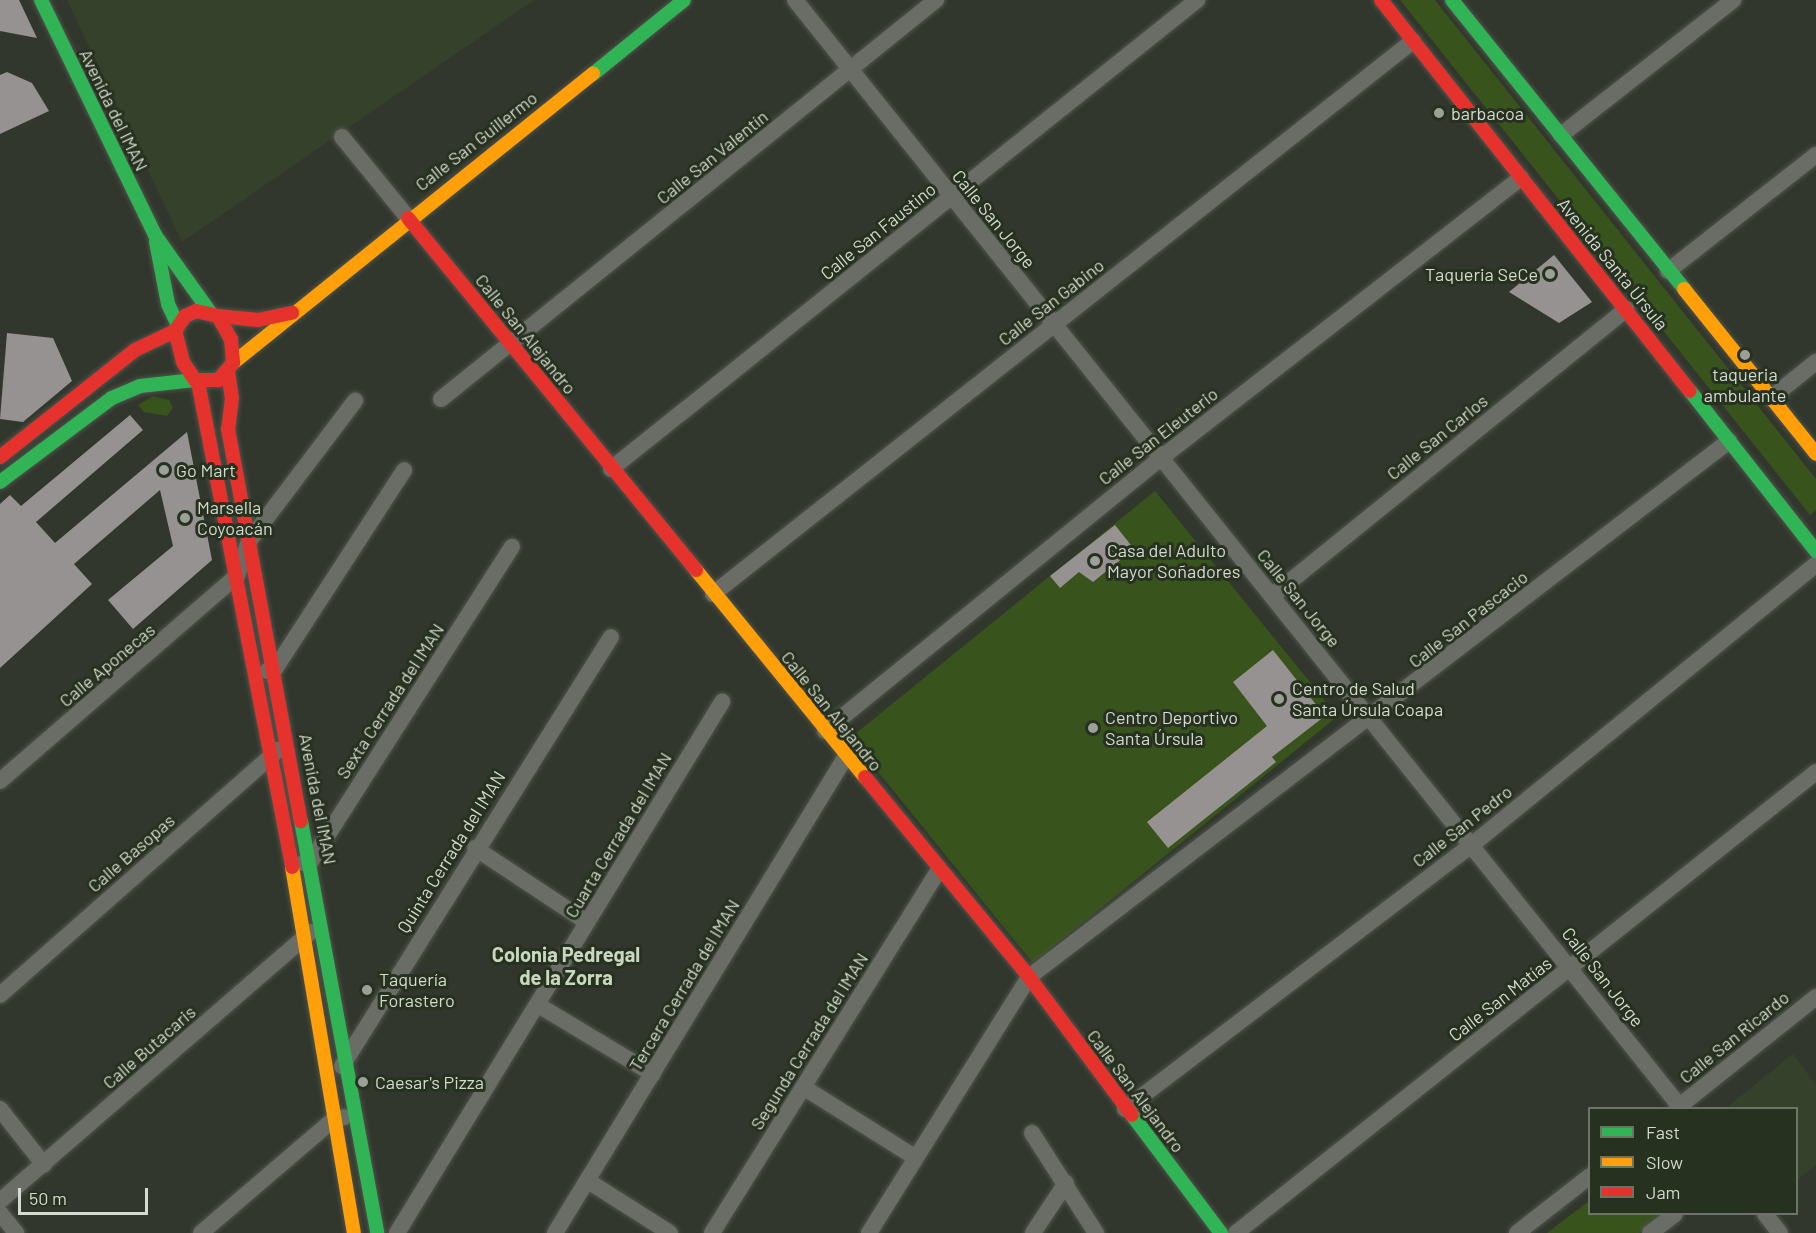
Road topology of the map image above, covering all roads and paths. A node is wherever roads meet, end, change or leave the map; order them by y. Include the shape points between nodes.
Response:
1 (41, 0) edge
2 (684, 0) edge
3 (795, 0) edge
4 (936, 0) edge
5 (1197, 0) edge
6 (1381, 0) edge
7 (1733, 0) edge
8 (1455, 1) edge
9 (1413, 41) junction
10 (850, 70) junction
11 (1561, 135) junction
12 (342, 137) dead end
13 (1816, 155) edge
14 (1521, 178) junction
15 (951, 198) junction
16 (408, 218) junction
17 (154, 235) junction
18 (1668, 271) junction
19 (1626, 309) junction
20 (292, 313) junction
21 (214, 314) junction
22 (1054, 325) junction
23 (176, 328) junction
24 (513, 343) junction
25 (1816, 362) edge
26 (231, 367) junction
27 (197, 381) junction
28 (1771, 398) junction
29 (441, 399) dead end
30 (355, 401) dead end
31 (1729, 441) junction
32 (1816, 454) edge
33 (0, 457) edge
34 (1161, 458) junction
35 (611, 469) junction
36 (404, 470) dead end
37 (0, 482) edge
38 (249, 541) junction
39 (512, 547) dead end
40 (1816, 551) edge
41 (1816, 564) edge
42 (237, 576) junction
43 (713, 594) junction
44 (1272, 596) junction
45 (611, 637) dead end
46 (275, 669) junction
47 (258, 673) junction
48 (722, 702) dead end
49 (1370, 719) junction
50 (825, 731) junction
51 (288, 741) junction
52 (273, 754) junction
53 (846, 756) junction
54 (1816, 772) edge
55 (0, 782) edge
56 (1473, 844) junction
57 (475, 848) junction
58 (311, 861) junction
59 (293, 866) junction
60 (939, 870) junction
61 (323, 922) junction
62 (587, 922) junction
63 (305, 937) junction
64 (1571, 968) junction
65 (1029, 977) junction
66 (0, 995) edge
67 (1816, 997) edge
68 (538, 1005) junction
69 (346, 1060) junction
70 (653, 1074) junction
71 (803, 1087) junction
72 (328, 1090) junction
73 (1678, 1107) edge
74 (1680, 1107) edge
75 (1125, 1108) junction
76 (0, 1109) edge
77 (356, 1114) junction
78 (333, 1120) junction
79 (1032, 1133) dead end
80 (916, 1158) junction
81 (44, 1165) junction
82 (1588, 1178) edge
83 (588, 1181) junction
84 (1066, 1183) junction
85 (0, 1201) edge
86 (0, 1213) edge
87 (1674, 1215) edge
88 (1766, 1215) edge
89 (16, 1233) edge
90 (201, 1233) edge
91 (354, 1233) edge
92 (377, 1233) edge
93 (397, 1233) edge
94 (555, 1233) edge
95 (670, 1233) edge
96 (712, 1233) edge
97 (869, 1233) edge
98 (1033, 1233) edge
99 (1096, 1233) edge
100 (1221, 1233) edge
101 (1236, 1233) edge
102 (1517, 1233) edge
103 (1650, 1233) edge
104 (1780, 1233) edge

1 - 17 street, Avenida del IMAN
2 - 16 street, Calle San Guillermo
3 - 10 street, Calle San Jorge
4 - 10 street, Calle San Valentín
5 - 15 street, Calle San Faustino
6 - 9 street, Avenida Santa Úrsula
7 - 11 street
8 - 11 street
9 - 14 street, Avenida Santa Úrsula
9 - 22 street, Calle San Gabino
10 - 15 street, Calle San Jorge
10 - 24 street, Calle San Valentín
11 - 18 street
12 - 16 street
13 - 18 street
14 - 19 street, Avenida Santa Úrsula
14 - 34 street, Calle San Eleuterio
15 - 22 street, Calle San Jorge
15 - 35 street, Calle San Faustino
16 - 20 street, Calle San Guillermo
16 - 24 street, Calle San Alejandro
17 - 21 street, Avenida del IMAN
17 - 23 street, Avenida del IMAN
18 - 28 street
19 - 31 street, Avenida Santa Úrsula
19 - 44 street, Calle San Carlos
20 - 21 street, Calle San Guillermo via 258,320
20 - 26 street, Calle San Guillermo
21 - 23 street via 196,311
21 - 26 street via 231,339
22 - 34 street, Calle San Jorge
22 - 43 street, Calle San Gabino
23 - 27 street via 183,362
23 - 33 street via 135,350
24 - 29 street, Calle San Valentín
24 - 35 street, Calle San Alejandro
25 - 28 street
26 - 27 street via 218,380
26 - 38 street, Avenida del IMAN via 228,429
27 - 37 street via 147,384 112,398
27 - 42 street, Avenida del IMAN
28 - 32 street
30 - 38 street
31 - 40 street, Avenida Santa Úrsula
31 - 49 street, Calle San Pascacio
34 - 44 street, Calle San Jorge
34 - 50 street, Calle San Eleuterio
35 - 43 street, Calle San Alejandro
36 - 46 street
38 - 42 street
38 - 46 street, Avenida del IMAN
39 - 58 street, Sexta Cerrada del IMAN
41 - 56 street, Calle San Pedro
42 - 47 street, Avenida del IMAN
42 - 55 street, Calle Aponecas
43 - 50 street, Calle San Alejandro
44 - 49 street, Calle San Jorge
45 - 57 street, Quinta Cerrada del IMAN
46 - 47 street
46 - 51 street, Avenida del IMAN
47 - 52 street, Avenida del IMAN
48 - 62 street, Cuarta Cerrada del IMAN
49 - 56 street, Calle San Jorge
49 - 65 street, Calle San Pascacio
50 - 53 street, Calle San Alejandro
51 - 52 street, Calle Basopas
51 - 58 street, Avenida del IMAN
52 - 59 street, Avenida del IMAN
52 - 66 street, Calle Basopas
53 - 60 street, Calle San Alejandro
53 - 70 street, Tercera Cerrada del IMAN
54 - 64 street, Calle San Matías
56 - 64 street, Calle San Jorge
56 - 75 street, Calle San Pedro
57 - 62 street
57 - 69 street, Quinta Cerrada del IMAN
58 - 59 street
58 - 61 street, Avenida del IMAN
59 - 63 street, Avenida del IMAN
60 - 65 street, Calle San Alejandro
60 - 71 street, Segunda Cerrada del IMAN
61 - 63 street, Calle Butacaris
61 - 69 street, Avenida del IMAN
62 - 68 street, Cuarta Cerrada del IMAN
63 - 72 street, Avenida del IMAN
63 - 81 street, Calle Butacaris
64 - 73 street, Calle San Jorge
64 - 101 street, Calle San Matías
65 - 75 street, Calle San Alejandro
65 - 80 street
67 - 74 street, Calle San Ricardo
68 - 70 street
68 - 93 street, Cuarta Cerrada del IMAN
69 - 72 street, Quinta Cerrada del IMAN
69 - 77 street, Avenida del IMAN
70 - 83 street, Tercera Cerrada del IMAN
71 - 80 street
71 - 96 street, Segunda Cerrada del IMAN
72 - 78 street, Avenida del IMAN
75 - 100 street, Calle San Alejandro
76 - 81 street
77 - 78 street
77 - 92 street, Avenida del IMAN
78 - 90 street
78 - 91 street, Avenida del IMAN
79 - 84 street
80 - 97 street
81 - 85 street, Calle Butacaris
82 - 102 street
83 - 94 street, Tercera Cerrada del IMAN
83 - 95 street
84 - 98 street
84 - 99 street
86 - 89 street
87 - 103 street
88 - 104 street

